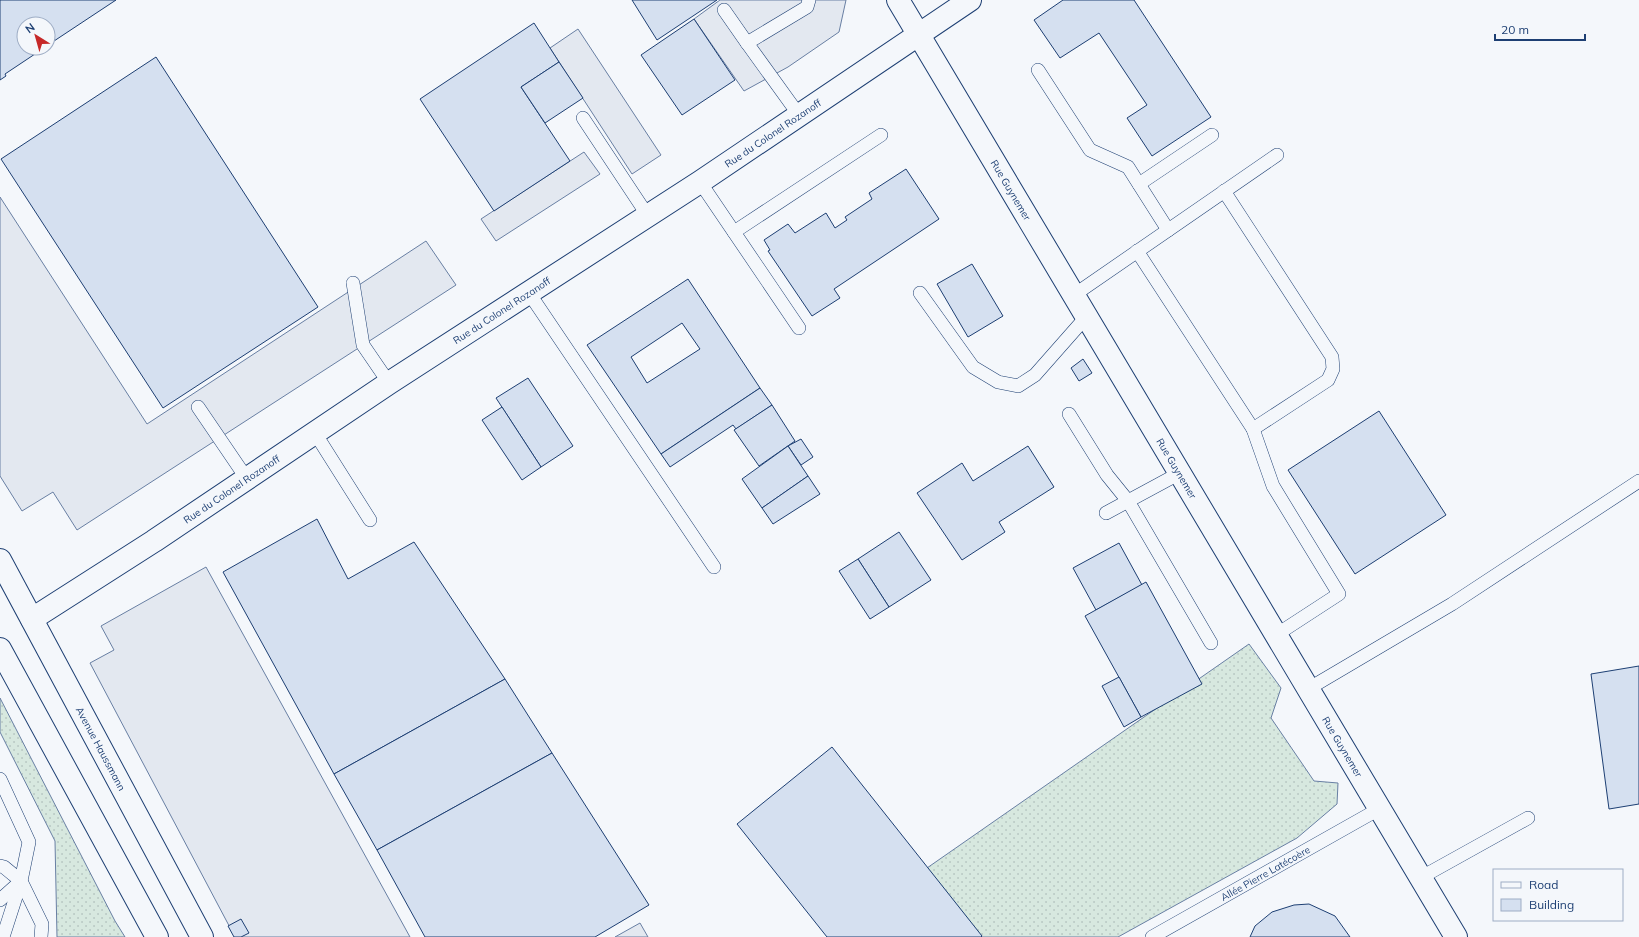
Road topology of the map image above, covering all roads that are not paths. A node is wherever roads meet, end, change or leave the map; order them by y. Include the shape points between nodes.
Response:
1 (809, 0) edge
2 (898, 0) edge
3 (970, 0) edge
4 (724, 10) dead end
5 (919, 34) junction
6 (747, 42) junction
7 (1038, 70) dead end
8 (799, 115) junction
9 (583, 118) dead end
10 (881, 135) dead end
11 (1212, 135) dead end
12 (1277, 155) dead end
13 (700, 182) junction
14 (1139, 184) junction
15 (1224, 192) junction
16 (648, 216) junction
17 (1168, 230) junction
18 (734, 232) junction
19 (1137, 251) junction
20 (353, 283) dead end
21 (529, 293) junction
22 (920, 293) dead end
23 (1074, 295) junction
24 (1087, 316) junction
25 (799, 328) dead end
26 (389, 383) junction
27 (198, 407) dead end
28 (1069, 414) dead end
29 (1253, 429) junction
30 (315, 433) junction
31 (1180, 473) junction
32 (247, 479) junction
33 (1639, 481) edge
34 (1128, 501) junction
35 (1106, 513) dead end
36 (370, 520) dead end
37 (0, 560) edge
38 (714, 567) dead end
39 (32, 619) junction
40 (1276, 635) junction
41 (1211, 643) dead end
42 (0, 649) edge
43 (1308, 689) junction
44 (0, 782) edge
45 (1379, 809) junction
46 (1528, 818) dead end
47 (0, 866) edge
48 (1420, 878) junction
49 (21, 881) junction
50 (0, 900) edge
51 (3, 937) edge
52 (42, 937) edge
53 (157, 937) edge
54 (202, 937) edge
55 (1152, 937) edge
56 (1456, 937) edge

1 - 6 lane via 807,7
2 - 5 street, Rue Guynemer
3 - 5 street, Rue du Colonel Rozanoff
4 - 6 lane
5 - 8 street, Rue du Colonel Rozanoff
5 - 23 street, Rue Guynemer
6 - 8 lane
7 - 14 lane via 1090,150 1128,167
8 - 13 street, Rue du Colonel Rozanoff
9 - 16 lane
10 - 18 lane
11 - 14 lane
12 - 15 lane
13 - 16 street, Rue du Colonel Rozanoff
13 - 18 lane
14 - 17 lane
15 - 17 lane
15 - 29 lane via 1332,357 1333,369 1328,380
16 - 21 street, Rue du Colonel Rozanoff
17 - 19 lane
18 - 25 lane
19 - 23 lane
19 - 29 lane
20 - 26 lane via 363,346
21 - 26 street, Rue du Colonel Rozanoff
21 - 38 lane
22 - 24 lane via 973,367 998,382 1018,386 1035,375
23 - 24 street, Rue Guynemer
24 - 31 street, Rue Guynemer
26 - 30 street, Rue du Colonel Rozanoff
27 - 32 lane
28 - 34 lane via 1107,475
29 - 40 lane via 1274,486 1339,594
30 - 32 street, Rue du Colonel Rozanoff
30 - 36 lane
31 - 34 lane
31 - 40 street, Rue Guynemer
32 - 39 street, Rue du Colonel Rozanoff
33 - 43 lane via 1452,604
34 - 35 lane
34 - 41 lane
37 - 39 street, Avenue Haussmann
39 - 54 street, Avenue Haussmann
40 - 43 street, Rue Guynemer
42 - 53 street
43 - 45 street, Rue Guynemer
44 - 49 lane via 29,842
45 - 48 street, Rue Guynemer
45 - 55 lane, Allée Pierre Latécoère
46 - 48 lane
47 - 49 lane
48 - 56 street, Rue Guynemer
49 - 50 lane
49 - 51 lane
49 - 52 lane via 42,924

